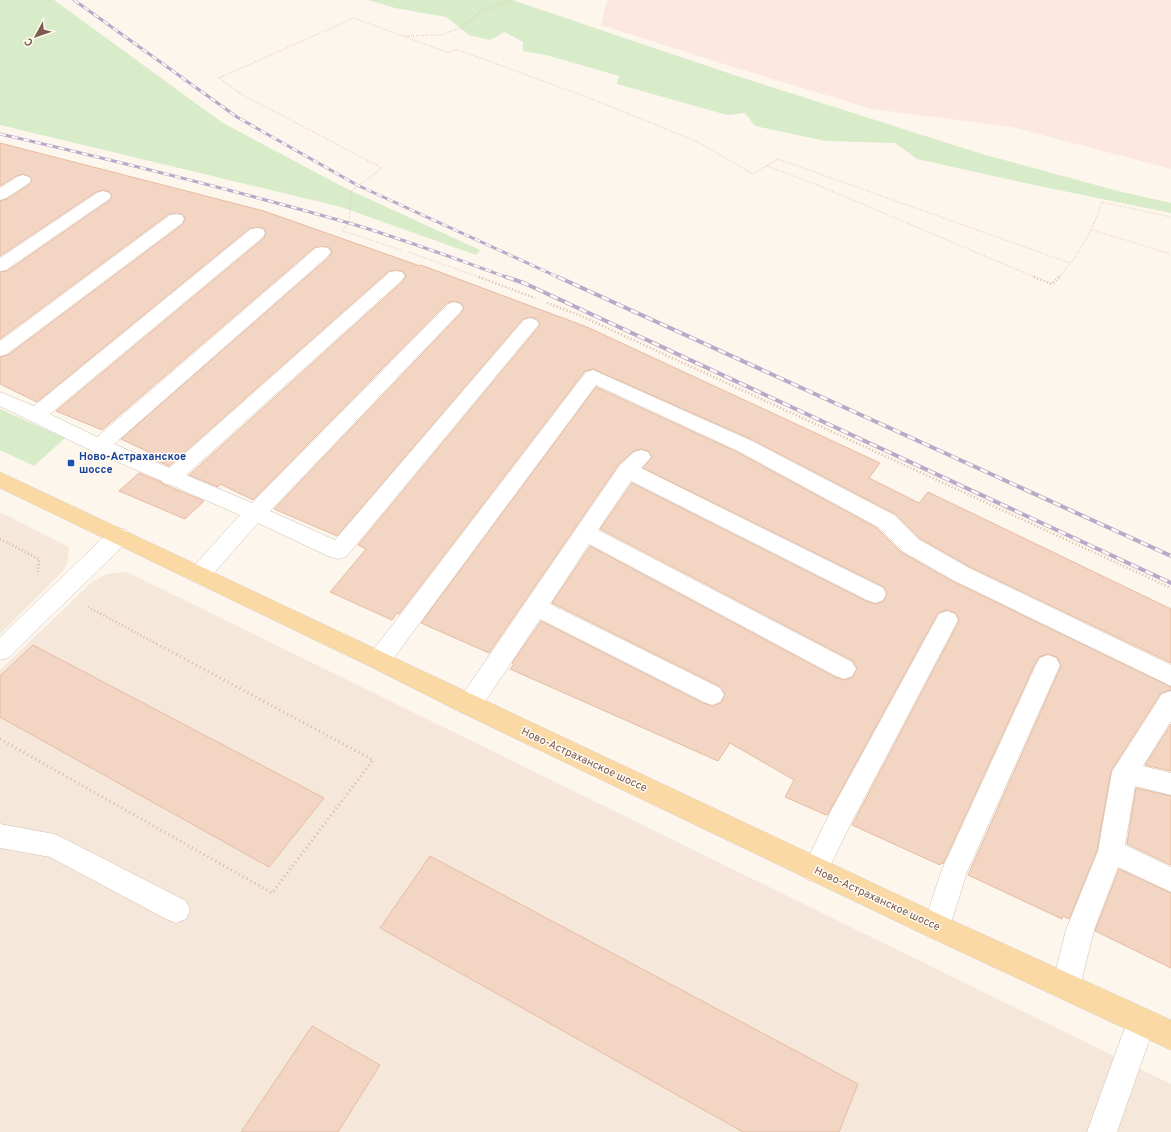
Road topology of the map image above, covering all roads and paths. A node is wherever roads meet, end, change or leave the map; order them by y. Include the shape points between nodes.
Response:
1 (511, 0) edge
2 (405, 36) junction
3 (767, 166) junction
4 (24, 180) dead end
5 (0, 195) edge
6 (102, 196) dead end
7 (1171, 217) edge
8 (176, 219) dead end
9 (1092, 230) junction
10 (343, 231) junction
11 (257, 233) dead end
12 (322, 252) joint
13 (1171, 254) edge
14 (1070, 263) junction
15 (0, 266) edge
16 (396, 276) dead end
17 (537, 299) dead end
18 (544, 302) dead end
19 (454, 308) dead end
20 (530, 324) dead end
21 (0, 350) edge
22 (0, 398) edge
23 (36, 415) junction
24 (99, 446) junction
25 (170, 478) junction
26 (0, 479) edge
27 (256, 513) junction
28 (586, 533) junction
29 (119, 536) junction
30 (0, 539) edge
31 (38, 574) dead end
32 (199, 575) junction
33 (1171, 588) edge
34 (875, 594) dead end
35 (82, 604) dead end
36 (536, 608) junction
37 (947, 620) dead end
38 (0, 650) edge
39 (379, 660) junction
40 (1048, 665) dead end
41 (844, 669) dead end
42 (1171, 676) edge
43 (712, 694) dead end
44 (1171, 701) edge
45 (469, 705) junction
46 (0, 739) edge
47 (1126, 772) junction
48 (1171, 784) edge
49 (0, 836) edge
50 (1111, 851) junction
51 (815, 870) junction
52 (1171, 880) edge
53 (176, 910) dead end
54 (937, 927) junction
55 (1066, 986) junction
56 (1141, 1021) junction
57 (1171, 1035) edge
58 (1102, 1132) edge

1 - 2 path via 481,12 460,28 440,35
2 - 3 path via 449,53 456,49 592,99 698,142 754,174
2 - 10 path via 354,18 219,78 243,95 382,168 351,191 349,224
3 - 14 path via 778,159
3 - 14 path via 1052,284
4 - 5 street
6 - 15 street
7 - 9 path via 1102,202
8 - 21 street
9 - 13 path
9 - 14 path
10 - 12 path
10 - 17 path via 467,272
11 - 23 street
12 - 24 street
16 - 25 street
18 - 33 path via 579,315
19 - 27 street
20 - 27 street via 338,550
22 - 23 street
23 - 24 street
24 - 25 street
25 - 27 street
26 - 29 main road, Ново-Астраханское шоссе
27 - 32 street
28 - 34 street via 634,463
28 - 36 street
28 - 41 street
29 - 32 main road, Ново-Астраханское шоссе
29 - 38 street
30 - 31 path via 39,559
32 - 39 main road, Ново-Астраханское шоссе
35 - 46 path via 373,760 272,893
36 - 43 street
36 - 45 street
37 - 51 street
39 - 42 street via 593,376 745,446 886,521 910,545 961,574
39 - 45 main road, Ново-Астраханское шоссе
40 - 54 street via 954,872
44 - 47 street
45 - 51 main road, Ново-Астраханское шоссе
47 - 48 street
47 - 50 street
49 - 53 street via 54,846
50 - 52 street
50 - 55 street via 1080,930
51 - 54 main road, Ново-Астраханское шоссе
54 - 55 main road, Ново-Астраханское шоссе
55 - 56 main road, Ново-Астраханское шоссе
56 - 57 main road, Ново-Астраханское шоссе
56 - 58 street

